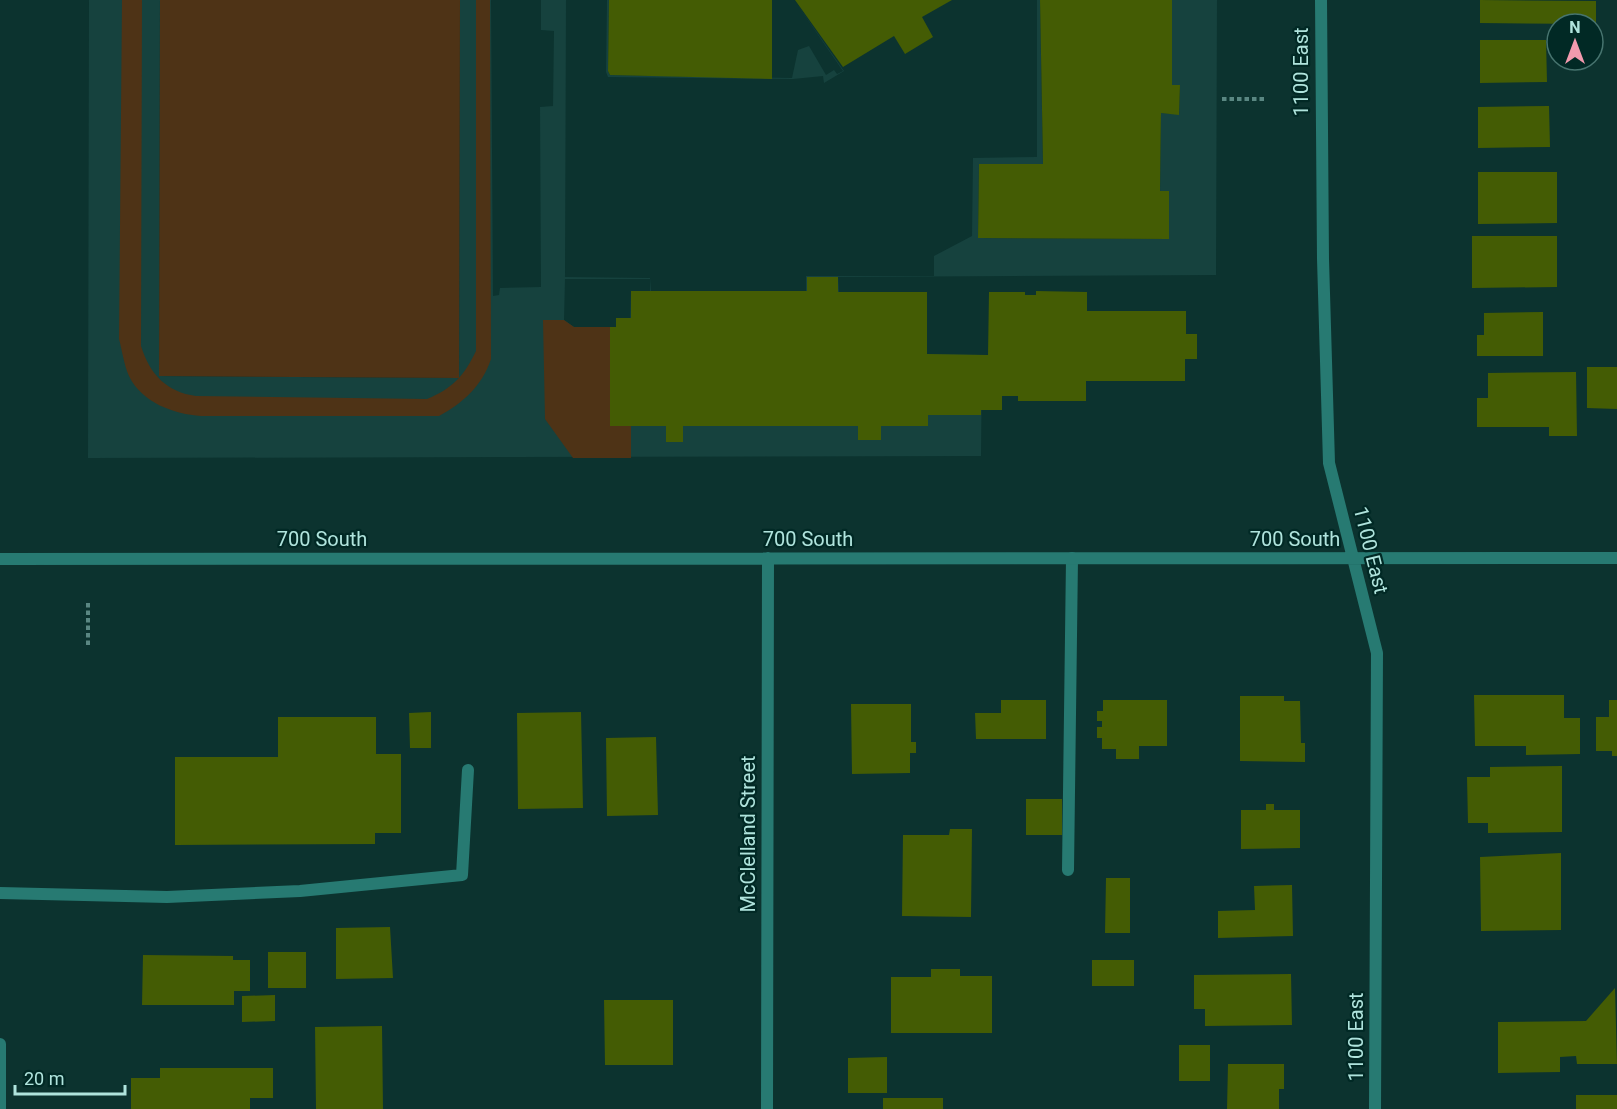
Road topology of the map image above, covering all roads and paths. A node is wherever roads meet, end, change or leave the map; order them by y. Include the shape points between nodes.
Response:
1 (1321, 0) edge
2 (1222, 99) dead end
3 (1266, 99) dead end
4 (768, 558) junction
5 (1072, 558) junction
6 (1352, 558) junction
7 (1617, 558) edge
8 (0, 559) edge
9 (88, 602) dead end
10 (88, 645) dead end
11 (468, 770) dead end
12 (1068, 870) dead end
13 (0, 893) edge
14 (0, 1044) edge
15 (0, 1109) edge
16 (767, 1109) edge
17 (1375, 1109) edge

1 - 6 street, 1100 East via 1327,440
2 - 3 path
4 - 5 street, 700 South
4 - 8 street, 700 South
4 - 16 street, McClelland Street
5 - 6 street, 700 South
5 - 12 street
6 - 7 street, 700 South
6 - 17 street, 1100 East via 1377,653
9 - 10 path
11 - 13 street via 462,875 300,891 167,897
14 - 15 street

